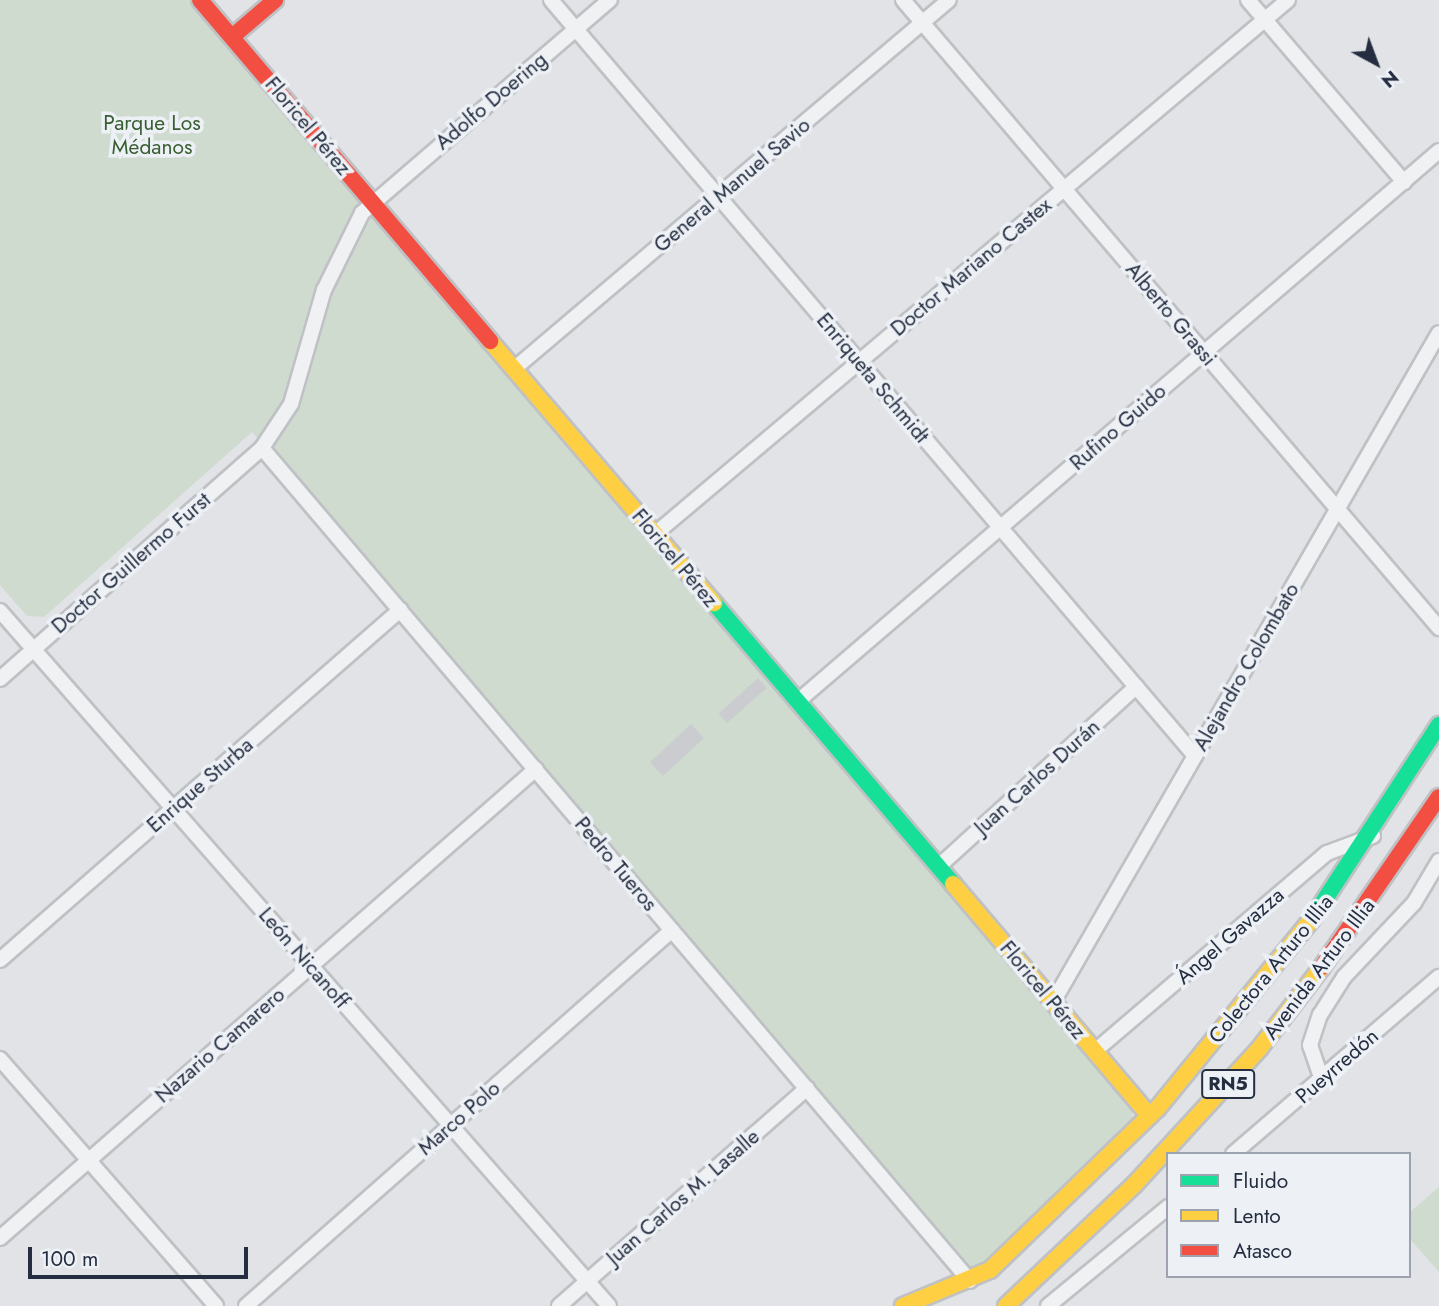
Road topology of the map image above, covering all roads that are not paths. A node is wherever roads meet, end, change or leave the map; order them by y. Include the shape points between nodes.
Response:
1 (200, 0) edge
2 (275, 0) edge
3 (551, 0) edge
4 (610, 0) edge
5 (903, 0) edge
6 (948, 0) edge
7 (1248, 0) edge
8 (1288, 0) edge
9 (1265, 19) junction
10 (922, 22) junction
11 (576, 29) junction
12 (232, 37) junction
13 (1439, 151) edge
14 (1404, 181) junction
15 (1064, 189) junction
16 (718, 196) junction
17 (372, 202) junction
18 (1439, 333) edge
19 (1204, 353) junction
20 (859, 362) junction
21 (514, 369) junction
22 (262, 448) junction
23 (1338, 509) junction
24 (1001, 527) junction
25 (655, 534) junction
26 (400, 610) junction
27 (0, 611) edge
28 (1439, 628) edge
29 (34, 649) junction
30 (0, 679) edge
31 (1136, 687) junction
32 (797, 702) junction
33 (1439, 725) edge
34 (1195, 756) junction
35 (536, 769) junction
36 (1439, 797) edge
37 (173, 808) junction
38 (1373, 836) junction
39 (1439, 861) edge
40 (938, 867) junction
41 (672, 930) junction
42 (0, 960) edge
43 (311, 966) junction
44 (1439, 977) edge
45 (1053, 1002) junction
46 (1095, 1051) junction
47 (0, 1059) edge
48 (1322, 1080) junction
49 (807, 1088) junction
50 (1150, 1116) junction
51 (451, 1126) junction
52 (1235, 1152) edge
53 (88, 1160) junction
54 (1166, 1210) edge
55 (0, 1238) edge
56 (970, 1281) junction
57 (587, 1282) junction
58 (216, 1306) edge
59 (246, 1306) edge
60 (559, 1306) edge
61 (609, 1306) edge
62 (903, 1306) edge
63 (1006, 1306) edge
64 (1048, 1306) edge

1 - 12 main road, Floricel Pérez
2 - 12 main road
3 - 11 street, Enriqueta Schmidt
4 - 11 street, Adolfo Doering
5 - 10 street, Alberto Grassi
6 - 10 street, General Manuel Savio
7 - 9 street
8 - 9 street, Doctor Mariano Castex
9 - 14 street
9 - 15 street, Doctor Mariano Castex
10 - 15 street, Alberto Grassi
10 - 16 street, General Manuel Savio
11 - 16 street, Enriqueta Schmidt
11 - 17 street, Adolfo Doering
12 - 17 main road, Floricel Pérez
13 - 14 street, Rufino Guido
14 - 19 street, Rufino Guido
15 - 19 street, Alberto Grassi
15 - 20 street, Doctor Mariano Castex
16 - 20 street, Enriqueta Schmidt
16 - 21 street, General Manuel Savio
17 - 21 main road, Floricel Pérez
17 - 22 street, Adolfo Doering via 331,271 291,404
18 - 23 street, Alejandro Colombato
19 - 23 street, Alberto Grassi
19 - 24 street, Rufino Guido
20 - 24 street, Enriqueta Schmidt
20 - 25 street, Doctor Mariano Castex
21 - 25 main road, Floricel Pérez
22 - 26 street, Pedro Tueros
22 - 29 street, Doctor Guillermo Furst
23 - 28 street, Alberto Grassi
23 - 34 street, Alejandro Colombato
24 - 31 street, Enriqueta Schmidt
24 - 32 street, Rufino Guido
25 - 32 main road, Floricel Pérez
26 - 35 street, Pedro Tueros
26 - 37 street, Enrique Sturba
27 - 29 street, León Nicanoff
29 - 30 street, Doctor Guillermo Furst
29 - 37 street, León Nicanoff
31 - 34 street, Enriqueta Schmidt
31 - 40 street, Juan Carlos Durán
32 - 40 main road, Floricel Pérez
33 - 38 main road, Colectora Arturo Illia
34 - 45 street, Alejandro Colombato
35 - 41 street, Pedro Tueros
35 - 43 street, Nazario Camarero
36 - 63 main road, Avenida Arturo Illia / RN5 via 1357,921 1242,1069 1135,1185
37 - 42 street, Enrique Sturba
37 - 43 street, León Nicanoff
38 - 46 street, Ángel Gavazza via 1327,853
38 - 50 main road, Colectora Arturo Illia
39 - 48 street via 1409,909 1344,978 1320,1015 1310,1045
40 - 45 main road, Floricel Pérez
41 - 49 street, Pedro Tueros
41 - 51 street, Marco Polo
43 - 51 street, León Nicanoff
43 - 53 street, Nazario Camarero
44 - 48 street, Pueyrredón
45 - 46 main road, Floricel Pérez
46 - 50 main road, Floricel Pérez
47 - 53 street
48 - 52 street, Pueyrredón
49 - 56 street, Pedro Tueros
49 - 57 street, Juan Carlos M. Lasalle
50 - 56 main road, Colectora Arturo Illia via 989,1270
51 - 57 street, León Nicanoff
51 - 59 street, Marco Polo
53 - 55 street, Nazario Camarero
53 - 58 street
54 - 64 street
56 - 62 main road, Colectora Arturo Illia
57 - 60 street, Juan Carlos M. Lasalle
57 - 61 street, León Nicanoff

